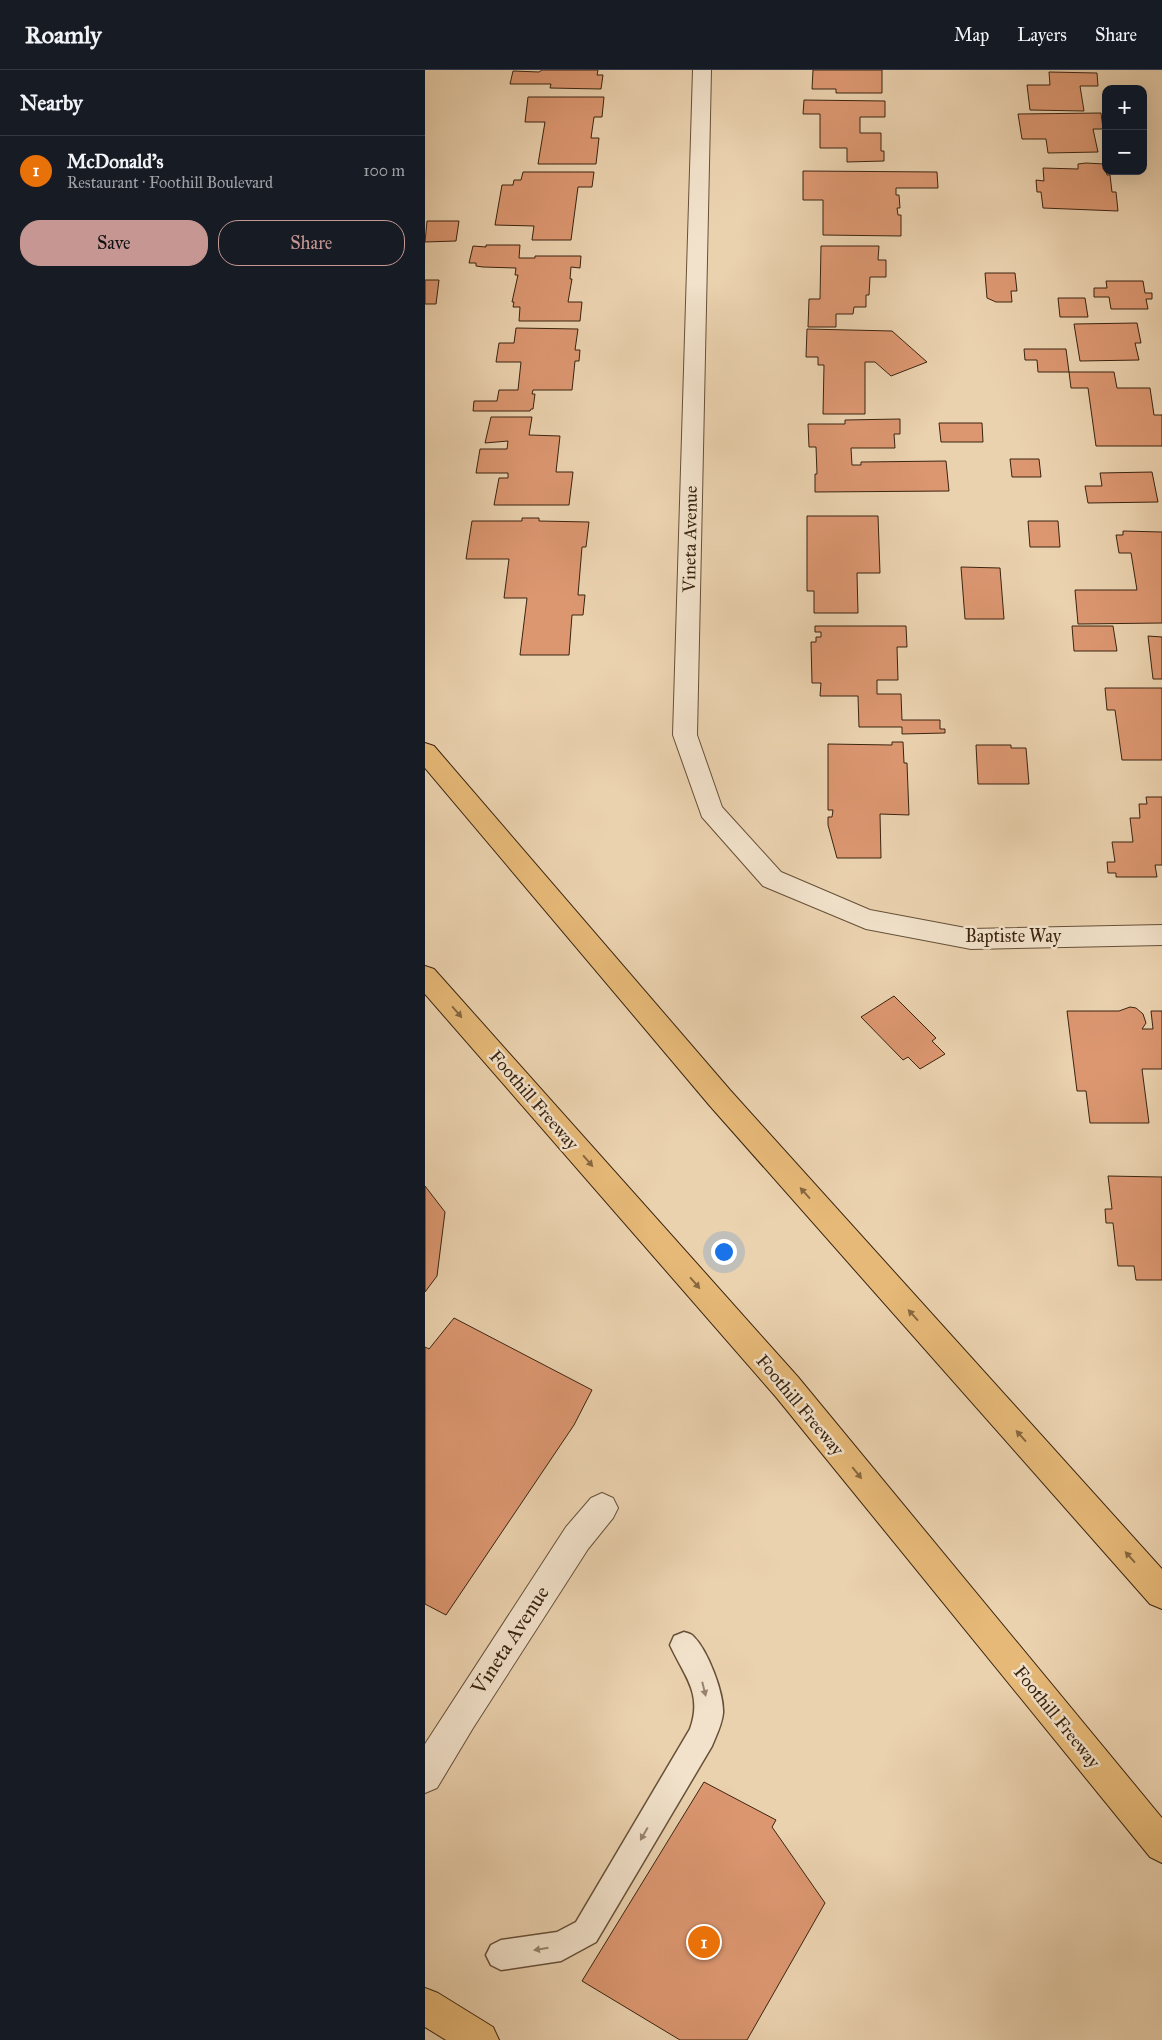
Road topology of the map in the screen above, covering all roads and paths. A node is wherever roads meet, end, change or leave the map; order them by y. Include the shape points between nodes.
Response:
1 (702, 70) edge
2 (425, 752) edge
3 (866, 919) joint
4 (1162, 935) edge
5 (425, 976) edge
6 (602, 1508) dead end
7 (1162, 1594) edge
8 (684, 1645) dead end
9 (425, 1776) edge
10 (1162, 1845) edge
11 (501, 1955) dead end
12 (425, 2006) edge
13 (480, 2040) edge

1 - 3 street, Vineta Avenue via 685,735 711,811 773,879
7 -> 2 main road via 720,1098
3 - 4 street, Baptiste Way via 971,939
5 -> 10 main road, Foothill Freeway via 787,1387
6 - 9 street, Vineta Avenue via 572,1546
8 -> 11 lane via 698,1667 705,1691 709,1713 702,1736 586,1932 561,1946
12 - 13 main road

